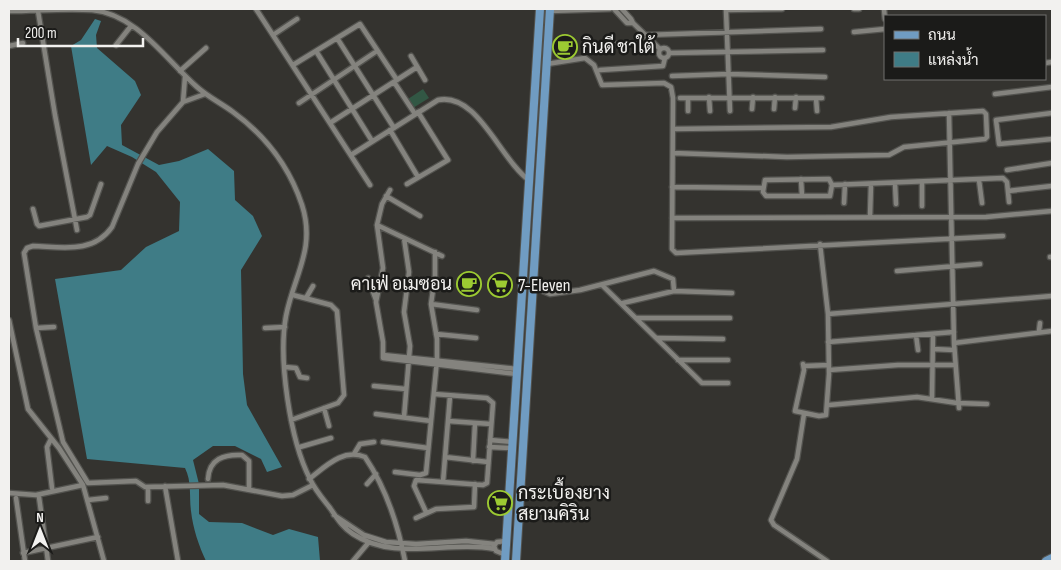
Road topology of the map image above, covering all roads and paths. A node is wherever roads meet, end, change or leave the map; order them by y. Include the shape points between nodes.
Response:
1 (256, 9) edge
2 (540, 9) edge
3 (612, 9) edge
4 (622, 9) edge
5 (782, 9) edge
6 (854, 9) edge
7 (859, 9) edge
8 (550, 10) edge
9 (9, 11) edge
10 (38, 11) junction
11 (297, 19) dead end
12 (633, 23) junction
13 (131, 26) junction
14 (821, 29) dead end
15 (884, 29) edge
16 (727, 31) junction
17 (854, 32) dead end
18 (273, 34) junction
19 (645, 35) junction
20 (337, 38) junction
21 (23, 43) dead end
22 (613, 44) dead end
23 (116, 45) dead end
24 (9, 46) edge
25 (206, 48) dead end
26 (660, 49) junction
27 (823, 50) dead end
28 (316, 51) junction
29 (377, 51) junction
30 (728, 52) junction
31 (669, 53) junction
32 (411, 56) dead end
33 (664, 58) junction
34 (292, 64) junction
35 (547, 64) junction
36 (354, 66) junction
37 (417, 67) junction
38 (600, 70) dead end
39 (180, 71) junction
40 (729, 74) junction
41 (672, 76) dead end
42 (186, 77) junction
43 (825, 77) dead end
44 (333, 79) junction
45 (425, 80) dead end
46 (395, 81) junction
47 (1052, 87) edge
48 (206, 94) junction
49 (311, 94) junction
50 (995, 94) dead end
51 (373, 95) junction
52 (709, 97) junction
53 (730, 97) junction
54 (753, 97) junction
55 (775, 97) junction
56 (680, 98) dead end
57 (688, 98) junction
58 (796, 98) junction
59 (816, 98) junction
60 (822, 98) dead end
61 (182, 102) junction
62 (299, 103) dead end
63 (795, 108) dead end
64 (352, 109) junction
65 (752, 109) dead end
66 (774, 109) dead end
67 (688, 111) dead end
68 (710, 111) dead end
69 (730, 111) dead end
70 (817, 111) dead end
71 (417, 113) junction
72 (949, 113) junction
73 (1052, 113) edge
74 (330, 123) junction
75 (392, 129) junction
76 (673, 129) junction
77 (1052, 139) edge
78 (372, 141) junction
79 (950, 142) junction
80 (673, 153) junction
81 (351, 155) junction
82 (1052, 163) edge
83 (1008, 170) dead end
84 (418, 177) junction
85 (801, 179) junction
86 (979, 180) junction
87 (530, 181) junction
88 (922, 182) junction
89 (951, 182) junction
90 (895, 183) junction
91 (101, 184) dead end
92 (407, 184) dead end
93 (845, 184) junction
94 (871, 184) junction
95 (370, 185) dead end
96 (832, 185) junction
97 (1052, 186) edge
98 (672, 187) junction
99 (764, 188) junction
100 (390, 190) dead end
101 (1008, 191) junction
102 (386, 196) junction
103 (802, 196) junction
104 (1009, 202) dead end
105 (844, 203) dead end
106 (982, 203) dead end
107 (896, 204) dead end
108 (922, 206) dead end
109 (33, 208) dead end
110 (1052, 211) edge
111 (420, 216) dead end
112 (870, 217) junction
113 (952, 217) junction
114 (672, 218) junction
115 (75, 219) junction
116 (377, 225) junction
117 (77, 230) dead end
118 (1003, 236) dead end
119 (404, 238) junction
120 (953, 238) junction
121 (820, 244) junction
122 (525, 246) junction
123 (536, 247) junction
124 (435, 252) junction
125 (442, 256) dead end
126 (980, 264) dead end
127 (953, 266) junction
128 (897, 271) dead end
129 (368, 278) dead end
130 (602, 285) junction
131 (313, 286) dead end
132 (533, 288) junction
133 (674, 291) junction
134 (732, 292) dead end
135 (293, 295) junction
136 (1052, 296) edge
137 (306, 298) junction
138 (376, 302) junction
139 (953, 303) junction
140 (431, 304) junction
141 (623, 304) junction
142 (477, 310) dead end
143 (828, 314) junction
144 (637, 318) junction
145 (730, 318) dead end
146 (9, 320) edge
147 (1040, 323) dead end
148 (54, 327) dead end
149 (285, 327) junction
150 (36, 328) junction
151 (265, 328) dead end
152 (1052, 331) edge
153 (954, 332) junction
154 (1039, 332) junction
155 (436, 334) junction
156 (933, 334) junction
157 (916, 335) junction
158 (476, 338) dead end
159 (657, 338) junction
160 (723, 339) dead end
161 (828, 342) junction
162 (954, 343) junction
163 (933, 349) junction
164 (918, 350) dead end
165 (954, 350) junction
166 (409, 360) junction
167 (678, 360) junction
168 (728, 360) dead end
169 (437, 363) junction
170 (933, 365) junction
171 (955, 365) junction
172 (285, 367) junction
173 (829, 368) junction
174 (517, 371) junction
175 (308, 378) dead end
176 (728, 384) dead end
177 (374, 386) dead end
178 (406, 389) junction
179 (434, 394) junction
180 (450, 396) junction
181 (932, 399) junction
182 (987, 404) dead end
183 (829, 405) junction
184 (959, 406) junction
185 (324, 408) junction
186 (376, 414) dead end
187 (804, 414) junction
188 (404, 417) junction
189 (291, 420) junction
190 (431, 421) junction
191 (448, 421) junction
192 (475, 423) junction
193 (491, 424) junction
194 (329, 426) dead end
195 (331, 438) dead end
196 (51, 439) junction
197 (490, 440) junction
198 (374, 442) dead end
199 (383, 442) dead end
200 (512, 445) junction
201 (489, 446) junction
202 (300, 447) junction
203 (428, 448) junction
204 (354, 454) junction
205 (444, 457) junction
206 (473, 460) junction
207 (488, 462) junction
208 (395, 472) dead end
209 (376, 474) junction
210 (208, 479) dead end
211 (309, 479) junction
212 (442, 482) junction
213 (367, 484) dead end
214 (475, 484) junction
215 (313, 485) junction
216 (83, 486) junction
217 (165, 486) junction
218 (148, 487) junction
219 (52, 488) dead end
220 (249, 489) junction
221 (9, 493) edge
222 (39, 497) dead end
223 (16, 498) dead end
224 (106, 498) dead end
225 (88, 500) junction
226 (148, 501) dead end
227 (426, 512) junction
228 (416, 518) dead end
229 (98, 537) junction
230 (370, 540) junction
231 (506, 541) junction
232 (401, 546) junction
233 (495, 546) junction
234 (45, 548) junction
235 (23, 553) junction
236 (506, 558) edge
237 (1052, 558) edge
238 (25, 561) edge
239 (48, 561) edge
240 (104, 561) edge
241 (178, 561) edge
242 (353, 561) edge
243 (404, 561) edge
244 (516, 561) edge
245 (827, 561) edge
246 (1046, 561) edge

1 - 18 street
2 - 87 main road
3 - 8 street
3 - 12 street via 627,23
4 - 12 street
5 - 16 street via 726,10
6 - 7 street
8 - 35 main road
9 - 10 street
10 - 13 street via 92,10
10 - 115 street
11 - 18 street
12 - 19 street
13 - 23 street
13 - 39 street
14 - 16 street
15 - 17 street
16 - 19 street
16 - 30 street
18 - 34 street
19 - 22 street via 637,43
19 - 26 street
20 - 28 street
20 - 29 street via 360,24
20 - 36 street
21 - 24 street
25 - 39 street
26 - 31 street via 666,48
26 - 33 street via 660,56
27 - 30 street
28 - 34 street
28 - 44 street
29 - 36 street
29 - 46 street
30 - 31 street
30 - 40 street
31 - 33 street
32 - 37 street
33 - 38 street via 663,66
34 - 49 street
35 - 76 street via 586,58 594,64 602,85 668,85 673,92
35 - 123 main road
36 - 44 street
36 - 51 street
37 - 45 street
37 - 46 street
39 - 42 street
40 - 41 street
40 - 43 street
40 - 53 street
42 - 48 street
42 - 61 street
44 - 49 street
44 - 64 street
46 - 51 street
46 - 71 street
47 - 50 street
48 - 61 street
48 - 135 street via 254,128 290,175 307,232 306,250
49 - 62 street
49 - 74 street
51 - 64 street
51 - 75 street
52 - 53 street
52 - 57 street
52 - 68 street
53 - 54 street
53 - 69 street
54 - 55 street
54 - 65 street
55 - 58 street
55 - 66 street
56 - 57 street
57 - 67 street
58 - 59 street
58 - 63 street
59 - 60 street
59 - 70 street
61 - 150 street via 145,150 105,236 80,248 27,248 24,253
64 - 74 street
64 - 78 street
71 - 75 street
71 - 84 street via 448,160
71 - 87 street via 442,99 466,105
72 - 76 street via 830,127
72 - 79 street
72 - 79 street via 985,111 987,137
73 - 77 street via 996,120 999,144
74 - 81 street
75 - 78 street
75 - 84 street
76 - 80 street
78 - 81 street
79 - 80 street via 904,147 889,155 787,157
79 - 89 street
80 - 98 street
81 - 95 street
82 - 83 street
84 - 92 street
85 - 96 street via 829,179
85 - 99 street via 765,180
85 - 103 street
86 - 89 street
86 - 101 street via 1006,179
86 - 106 street
87 - 122 main road
88 - 89 street
88 - 90 street
88 - 108 street
89 - 113 street
90 - 94 street
90 - 107 street
91 - 115 street via 90,215
93 - 94 street
93 - 96 street
93 - 105 street
94 - 112 street
96 - 103 street via 830,196
97 - 101 street
98 - 99 street
98 - 114 street
99 - 103 street via 766,196
100 - 102 street
101 - 104 street
102 - 111 street
102 - 116 street
109 - 115 street via 38,225
110 - 113 street via 1013,216
112 - 113 street
112 - 114 street
113 - 120 street
114 - 121 street via 672,249 676,253
115 - 117 street
116 - 119 street
116 - 138 street via 383,268
118 - 120 street
119 - 124 street
119 - 166 street via 409,272 404,312
120 - 121 street
120 - 127 street
121 - 143 street
122 - 123 main road
122 - 174 main road
123 - 132 main road
124 - 125 street
124 - 140 street
126 - 127 street
127 - 128 street
127 - 139 street
129 - 138 street
130 - 132 street via 550,294
130 - 133 street via 654,271 673,279
130 - 141 street
131 - 137 street
132 - 244 main road
133 - 134 street
133 - 141 street
135 - 137 street
135 - 149 street
136 - 139 street
137 - 185 street via 331,305 337,311 344,395 338,403
138 - 166 street via 383,356
139 - 143 street
139 - 153 street
140 - 142 street
140 - 155 street
141 - 144 street
143 - 161 street
144 - 145 street
144 - 159 street
146 - 196 street via 28,409
147 - 154 street
148 - 150 street
149 - 151 street
149 - 172 street
150 - 218 street via 63,442 87,482 136,481
152 - 154 street
153 - 156 street
153 - 162 street
154 - 162 street
155 - 158 street
155 - 169 street
156 - 157 street
156 - 163 street
157 - 161 street
157 - 164 street
159 - 160 street
159 - 167 street
161 - 173 street
162 - 165 street
163 - 165 street
163 - 170 street
165 - 171 street
166 - 169 street
166 - 178 street
167 - 168 street
167 - 176 street via 702,383
169 - 174 street
169 - 179 street
170 - 171 street
170 - 173 street
170 - 181 street
171 - 184 street
172 - 175 street via 296,368 300,377
172 - 189 street
173 - 183 street
173 - 187 street via 804,365 795,411
174 - 200 main road
177 - 178 street
178 - 188 street
179 - 180 street
179 - 190 street
180 - 191 street
180 - 193 street via 490,399 493,403
181 - 183 street via 910,397
181 - 184 street
182 - 184 street
183 - 187 street via 828,413 823,417
185 - 189 street
185 - 194 street
186 - 188 street
187 - 245 street via 797,459 772,511 771,520
188 - 190 street
189 - 202 street
190 - 203 street
191 - 192 street
191 - 205 street
192 - 193 street
192 - 206 street
193 - 197 street
195 - 202 street
196 - 216 street
196 - 219 street via 47,448
197 - 200 street
197 - 201 street
198 - 204 street via 360,444
199 - 203 street
200 - 201 street
200 - 231 main road
201 - 207 street
202 - 211 street
203 - 208 street via 424,475
204 - 209 street via 365,457
204 - 211 street via 339,458
205 - 206 street
205 - 212 street
206 - 207 street
207 - 214 street via 487,483
209 - 213 street
209 - 232 street
210 - 220 street via 209,470 217,459 242,455 249,461
211 - 215 street
212 - 214 street
212 - 227 street via 414,482
214 - 227 street via 474,507
215 - 220 street via 293,495 282,496
215 - 230 street via 334,515
216 - 221 street via 36,495
216 - 225 street
217 - 218 street
217 - 220 street via 224,485
217 - 241 street
218 - 226 street
222 - 234 street
223 - 235 street
224 - 225 street
225 - 229 street
227 - 228 street
229 - 234 street
229 - 240 street
230 - 232 street
230 - 242 street
231 - 233 street
231 - 236 main road
232 - 233 street via 466,541
232 - 243 street
233 - 236 street
234 - 235 street
234 - 239 street
235 - 238 street
237 - 246 main road

